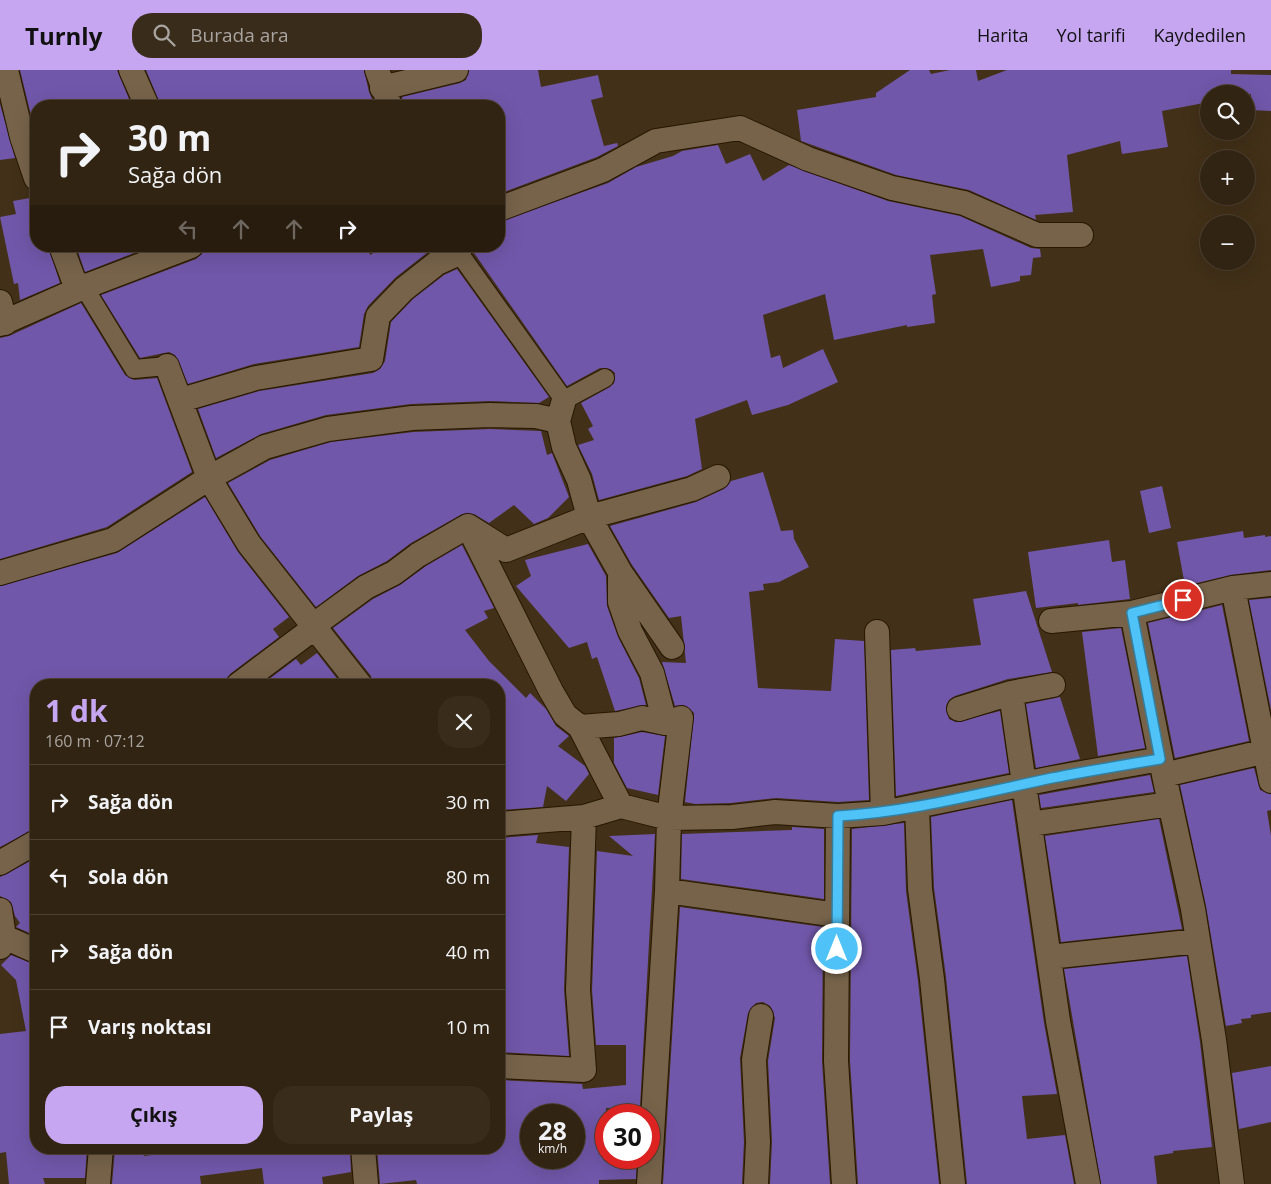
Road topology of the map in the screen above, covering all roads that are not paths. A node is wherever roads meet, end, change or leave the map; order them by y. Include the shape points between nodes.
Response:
1 (6, 70) edge
2 (131, 70) edge
3 (456, 70) edge
4 (383, 88) edge
5 (144, 100) edge
6 (30, 160) edge
7 (505, 207) edge
8 (1081, 235) dead end
9 (63, 252) edge
10 (175, 252) edge
11 (455, 252) edge
12 (459, 252) edge
13 (84, 287) junction
14 (2, 316) edge
15 (167, 366) joint
16 (605, 378) dead end
17 (181, 400) junction
18 (561, 410) junction
19 (718, 477) dead end
20 (209, 478) junction
21 (589, 517) junction
22 (468, 526) junction
23 (620, 572) junction
24 (0, 573) edge
25 (1271, 584) edge
26 (1233, 588) junction
27 (1132, 613) junction
28 (1051, 621) dead end
29 (314, 626) junction
30 (877, 632) dead end
31 (672, 647) dead end
32 (246, 679) edge
33 (355, 679) edge
34 (1053, 685) dead end
35 (1011, 693) junction
36 (959, 709) dead end
37 (665, 722) junction
38 (580, 727) junction
39 (1268, 750) edge
40 (1162, 767) junction
41 (1271, 781) edge
42 (1024, 785) junction
43 (1170, 804) junction
44 (621, 806) junction
45 (917, 807) junction
46 (883, 813) junction
47 (838, 816) junction
48 (584, 817) junction
49 (669, 818) junction
50 (505, 824) edge
51 (1030, 824) junction
52 (30, 846) edge
53 (0, 863) edge
54 (667, 891) junction
55 (0, 910) edge
56 (837, 915) junction
57 (1198, 941) junction
58 (2, 942) edge
59 (30, 949) edge
60 (1049, 957) junction
61 (761, 1016) dead end
62 (505, 1066) edge
63 (100, 1154) edge
64 (364, 1154) edge
65 (98, 1184) edge
66 (366, 1184) edge
67 (649, 1184) edge
68 (756, 1184) edge
69 (844, 1184) edge
70 (953, 1184) edge
71 (1088, 1184) edge
72 (1232, 1184) edge

1 - 6 street
2 - 5 street
3 - 4 street
7 - 8 street via 603,170 656,141 740,128 808,159 892,188 964,203 1037,235
9 - 13 street via 74,281
10 - 13 street
11 - 17 street via 404,289 378,316 371,359 256,378
12 - 18 street
13 - 14 street
13 - 15 street via 134,369
15 - 17 street
16 - 18 street
17 - 20 street
18 - 20 street via 536,416 412,418 328,429 265,447
18 - 21 street via 564,447 579,480
19 - 21 street via 692,489
20 - 24 street via 113,540
20 - 29 street via 249,544
21 - 22 street via 506,550
21 - 23 street
22 - 29 street via 366,587
22 - 38 street via 551,691 565,715
23 - 31 street
23 - 37 street via 620,602 630,631 652,673
25 - 26 street
26 - 27 street
26 - 39 street
27 - 28 street
27 - 40 street
29 - 32 street
29 - 33 street
30 - 46 street
34 - 35 street
35 - 36 street
35 - 42 street
37 - 38 street via 642,718 619,724
37 - 49 street via 681,718
38 - 44 street
39 - 40 street
39 - 41 street
40 - 42 street
40 - 43 street
42 - 45 street
42 - 51 street
43 - 51 street
43 - 57 street
44 - 48 street
44 - 49 street
45 - 46 street
45 - 70 street via 920,889
46 - 47 street
47 - 49 street via 775,812 732,817
47 - 56 street
48 - 50 street
48 - 62 street via 578,990 584,1070
49 - 54 street
51 - 60 street
52 - 53 street
54 - 56 street
54 - 67 street
55 - 58 street
56 - 69 street via 836,1061
57 - 60 street
57 - 72 street
58 - 59 street
60 - 71 street
61 - 68 street via 754,1060 758,1142
63 - 65 street
64 - 66 street

